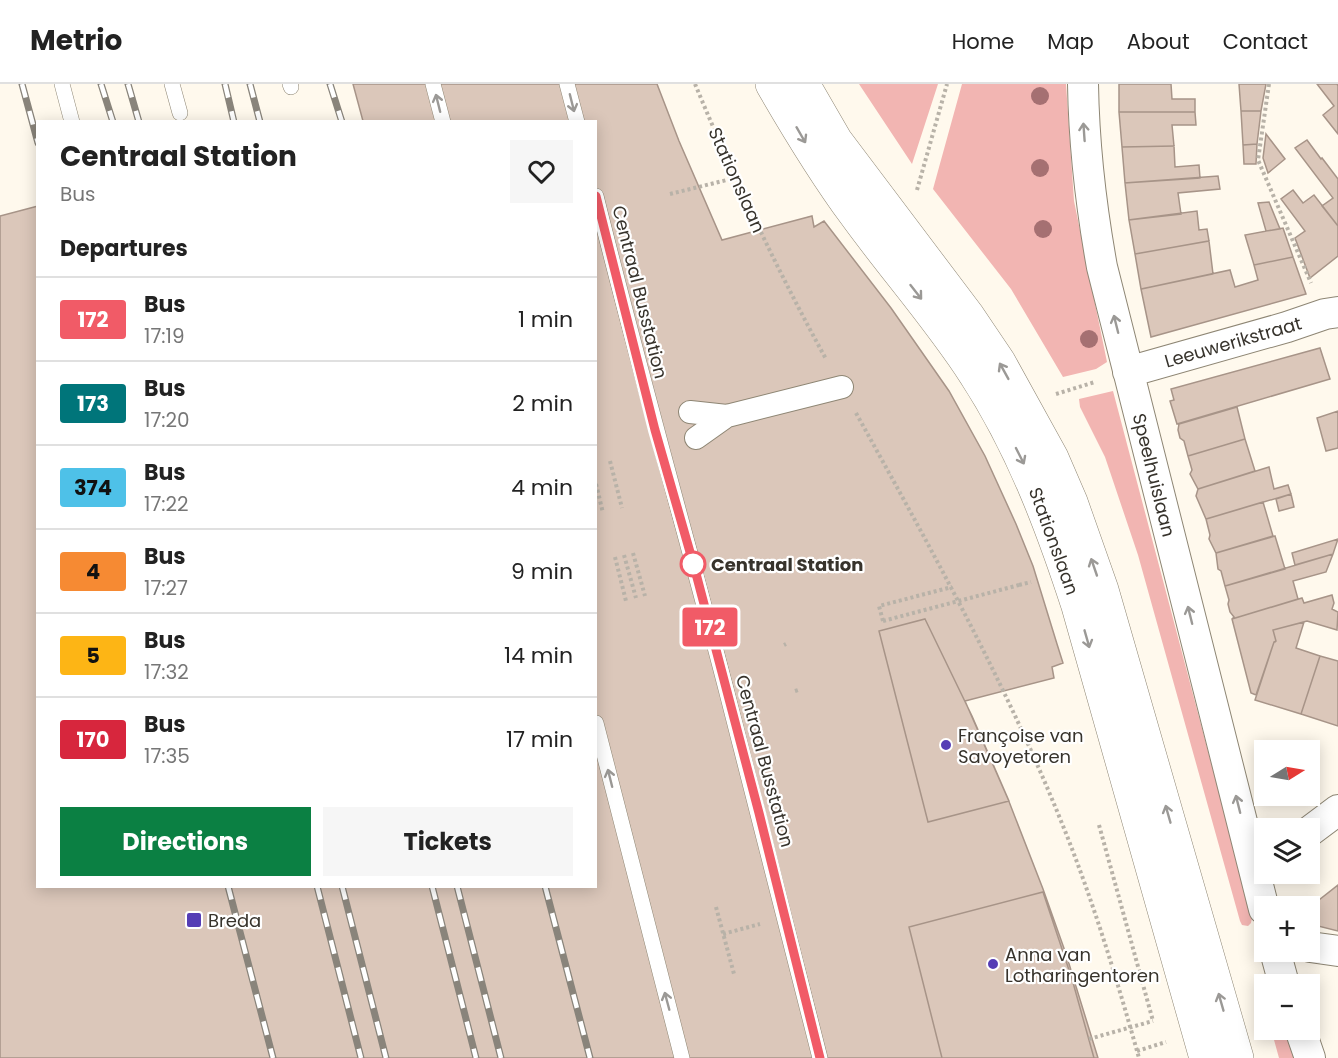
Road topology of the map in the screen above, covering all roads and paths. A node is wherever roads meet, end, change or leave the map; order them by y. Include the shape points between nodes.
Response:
1 (63, 84) edge
2 (172, 84) edge
3 (433, 84) edge
4 (567, 84) edge
5 (695, 84) edge
6 (772, 84) edge
7 (803, 84) edge
8 (947, 84) edge
9 (1083, 84) edge
10 (1269, 84) edge
11 (180, 112) dead end
12 (72, 120) edge
13 (442, 120) edge
14 (576, 120) edge
15 (735, 178) junction
16 (917, 191) dead end
17 (669, 194) dead end
18 (597, 200) edge
19 (1331, 313) edge
20 (1128, 372) junction
21 (842, 387) junction
22 (1057, 393) dead end
23 (690, 412) dead end
24 (727, 416) junction
25 (696, 438) dead end
26 (610, 461) dead end
27 (597, 487) edge
28 (622, 508) dead end
29 (603, 513) dead end
30 (633, 553) dead end
31 (624, 555) dead end
32 (615, 557) dead end
33 (1032, 582) dead end
34 (952, 587) junction
35 (645, 596) dead end
36 (636, 598) dead end
37 (626, 601) dead end
38 (597, 727) edge
39 (1338, 810) edge
40 (1320, 824) edge
41 (1254, 843) edge
42 (716, 907) dead end
43 (767, 922) dead end
44 (723, 934) junction
45 (1320, 948) edge
46 (1338, 951) edge
47 (734, 975) dead end
48 (1130, 1028) junction
49 (1089, 1039) dead end
50 (1304, 1040) edge
51 (682, 1058) edge
52 (820, 1058) edge
53 (1138, 1058) edge
54 (1206, 1058) edge
55 (1237, 1058) edge
56 (1310, 1058) edge

1 - 12 lane
2 - 11 lane
13 -> 3 lane
4 -> 14 lane
5 - 15 path, Stationslaan
6 -> 54 main road, Stationslaan via 823,169 977,376 1026,468 1078,606
55 -> 7 main road, Stationslaan via 1124,658 1057,469 999,362 837,141
8 - 16 path
20 -> 9 street, Speelhuislaan via 1102,267 1091,201
10 - 19 path via 1258,160
15 - 17 path
15 - 21 path, Stationslaan
18 - 52 lane, Centraal Busstation
19 - 20 street, Leeuwerikstraat
20 - 22 path
41 -> 20 street, Speelhuislaan
21 - 24 street
21 - 34 path, Stationslaan
23 - 24 street
24 - 25 street
26 - 28 path
27 - 29 path
30 - 35 path
31 - 36 path
32 - 37 path
33 - 34 path, bridge via 883,621 879,606
34 - 48 path, Stationslaan via 1060,816
51 -> 38 lane
39 - 40 street
42 - 44 path
43 - 44 path
44 - 47 path
45 - 46 street
48 - 49 path
48 - 53 path, Stationslaan
50 - 56 street

